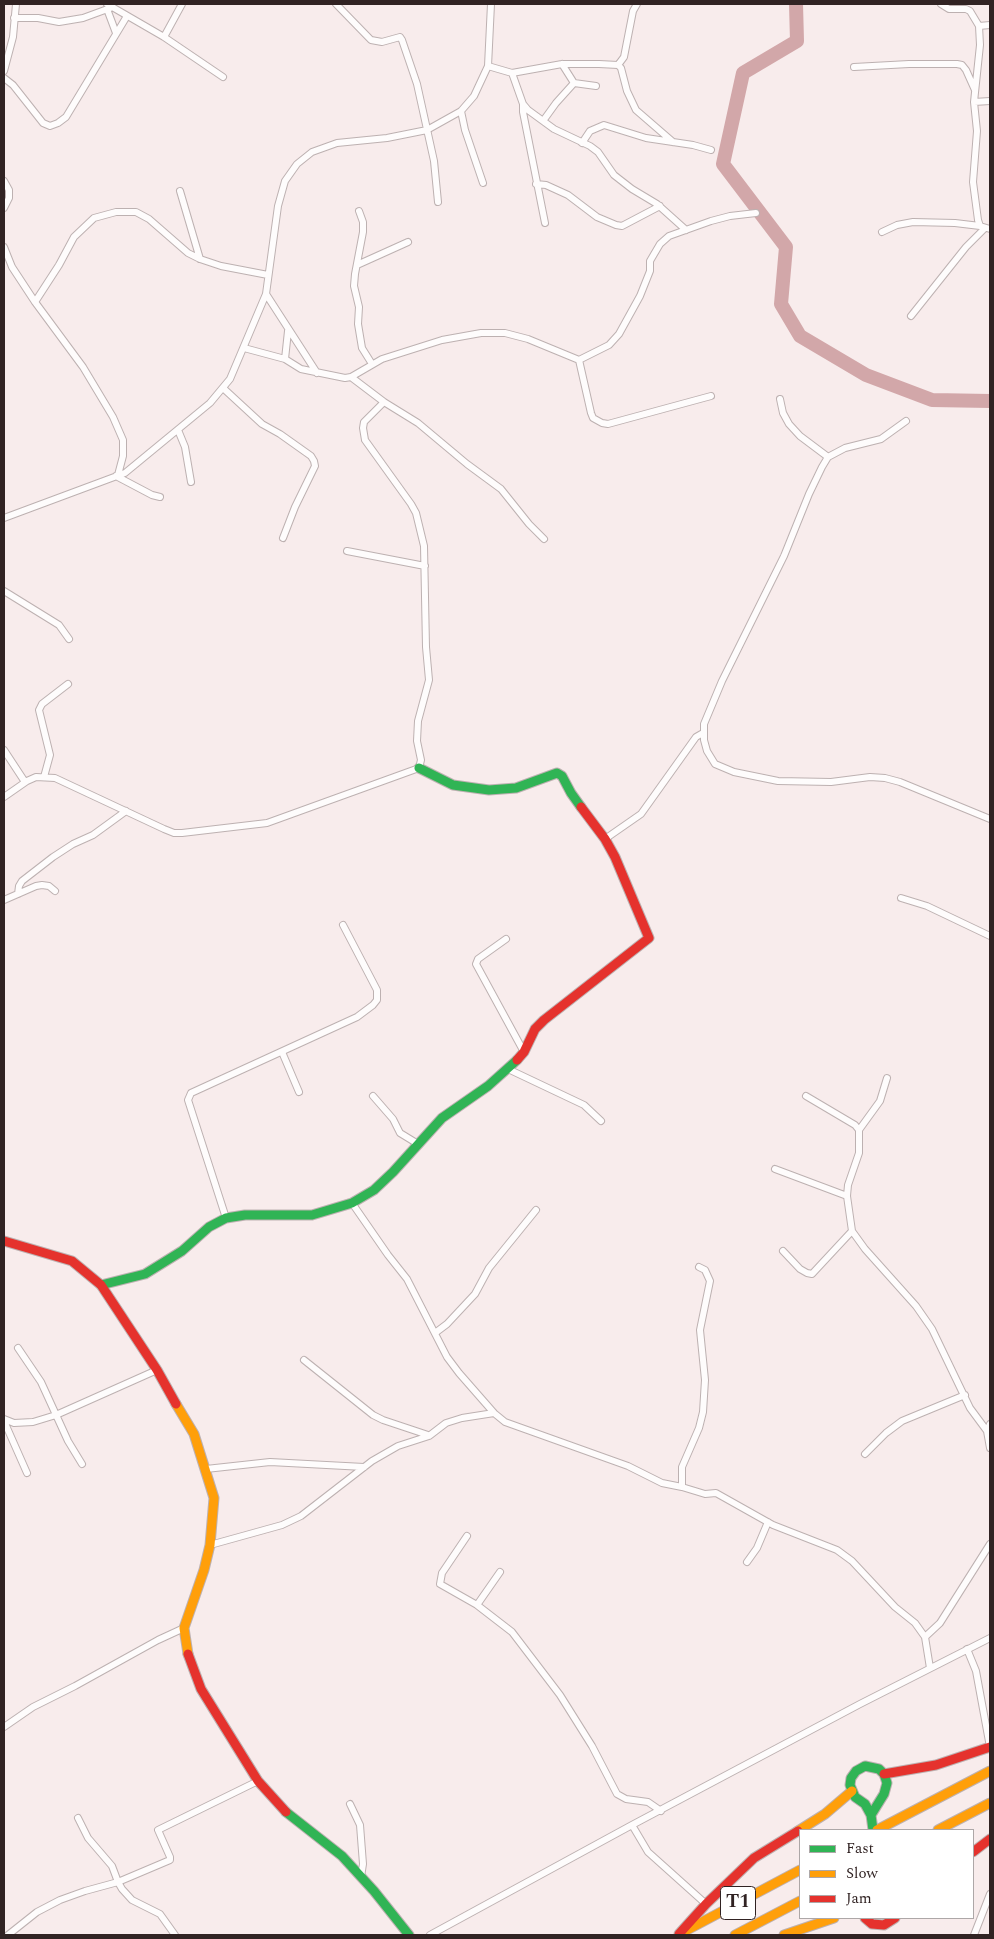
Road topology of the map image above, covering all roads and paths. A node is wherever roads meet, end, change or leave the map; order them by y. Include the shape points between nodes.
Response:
1 (16, 4) edge
2 (182, 4) edge
3 (336, 4) edge
4 (491, 4) edge
5 (637, 4) edge
6 (941, 4) edge
7 (109, 7) edge
8 (127, 16) junction
9 (14, 18) junction
10 (990, 25) edge
11 (978, 26) junction
12 (116, 33) junction
13 (164, 37) junction
14 (562, 64) junction
15 (618, 65) junction
16 (488, 66) junction
17 (854, 67) dead end
18 (4, 71) edge
19 (512, 73) junction
20 (223, 77) dead end
21 (4, 78) edge
22 (574, 83) junction
23 (596, 86) dead end
24 (975, 90) junction
25 (990, 101) edge
26 (974, 102) junction
27 (523, 104) junction
28 (461, 111) junction
29 (543, 121) junction
30 (427, 130) junction
31 (673, 142) junction
32 (582, 143) junction
33 (711, 150) dead end
34 (4, 181) edge
35 (483, 182) dead end
36 (536, 184) junction
37 (180, 191) dead end
38 (438, 202) dead end
39 (660, 206) junction
40 (4, 208) edge
41 (359, 211) dead end
42 (756, 213) dead end
43 (545, 224) dead end
44 (985, 228) edge
45 (686, 230) junction
46 (882, 232) dead end
47 (408, 242) dead end
48 (4, 246) edge
49 (5, 255) edge
50 (200, 259) junction
51 (357, 264) junction
52 (268, 275) junction
53 (266, 294) junction
54 (35, 302) junction
55 (911, 316) dead end
56 (288, 331) junction
57 (244, 348) junction
58 (285, 359) junction
59 (579, 360) junction
60 (372, 364) junction
61 (316, 373) junction
62 (351, 377) junction
63 (223, 388) junction
64 (711, 396) dead end
65 (780, 399) dead end
66 (384, 402) junction
67 (906, 421) dead end
68 (178, 430) junction
69 (828, 457) junction
70 (117, 475) junction
71 (191, 482) dead end
72 (160, 497) dead end
73 (4, 518) edge
74 (283, 538) dead end
75 (544, 539) dead end
76 (347, 552) dead end
77 (425, 566) junction
78 (4, 591) edge
79 (69, 639) dead end
80 (68, 684) dead end
81 (703, 733) junction
82 (4, 750) edge
83 (419, 768) junction
84 (44, 777) junction
85 (25, 782) junction
86 (4, 797) edge
87 (126, 811) junction
88 (990, 819) edge
89 (605, 840) junction
90 (55, 891) dead end
91 (18, 894) junction
92 (901, 898) dead end
93 (4, 900) edge
94 (343, 925) dead end
95 (990, 936) edge
96 (506, 939) dead end
97 (282, 1052) junction
98 (524, 1052) junction
99 (508, 1069) junction
100 (887, 1078) dead end
101 (299, 1092) dead end
102 (373, 1096) dead end
103 (806, 1096) dead end
104 (601, 1121) dead end
105 (859, 1130) junction
106 (418, 1144) junction
107 (775, 1169) dead end
108 (847, 1196) junction
109 (352, 1203) junction
110 (536, 1210) dead end
111 (226, 1218) junction
112 (852, 1231) junction
113 (4, 1241) edge
114 (782, 1251) dead end
115 (700, 1267) dead end
116 (101, 1285) junction
117 (435, 1333) junction
118 (18, 1348) dead end
119 (304, 1360) dead end
120 (158, 1370) junction
121 (965, 1395) junction
122 (494, 1413) junction
123 (56, 1415) junction
124 (4, 1420) edge
125 (990, 1424) edge
126 (987, 1431) junction
127 (429, 1436) junction
128 (990, 1448) edge
129 (865, 1454) dead end
130 (82, 1464) dead end
131 (364, 1467) junction
132 (206, 1469) junction
133 (27, 1473) dead end
134 (682, 1486) junction
135 (768, 1522) junction
136 (467, 1536) dead end
137 (990, 1544) edge
138 (210, 1545) junction
139 (748, 1562) dead end
140 (500, 1572) dead end
141 (477, 1605) junction
142 (184, 1628) junction
143 (925, 1637) junction
144 (990, 1638) edge
145 (967, 1649) junction
146 (930, 1668) junction
147 (4, 1727) edge
148 (990, 1747) edge
149 (990, 1771) edge
150 (884, 1774) junction
151 (258, 1781) junction
152 (852, 1791) junction
153 (990, 1803) edge
154 (350, 1804) dead end
155 (661, 1811) junction
156 (871, 1815) junction
157 (78, 1818) dead end
158 (632, 1825) junction
159 (801, 1829) edge
160 (873, 1829) edge
161 (879, 1829) edge
162 (940, 1829) edge
163 (799, 1830) edge
164 (990, 1839) edge
165 (974, 1851) edge
166 (799, 1871) edge
167 (361, 1877) junction
168 (118, 1882) junction
169 (990, 1894) edge
170 (799, 1902) edge
171 (706, 1904) junction
172 (831, 1919) edge
173 (866, 1919) edge
174 (893, 1919) edge
175 (884, 1925) junction
176 (678, 1934) edge
177 (8, 1935) edge
178 (175, 1935) edge
179 (409, 1935) edge
180 (430, 1935) edge
181 (734, 1935) edge
182 (784, 1935) edge
183 (885, 1935) edge
184 (974, 1935) edge

1 - 9 street
2 - 13 street
3 - 30 street via 371,40 382,42 400,37
4 - 16 street
5 - 15 street via 632,11 624,57
6 - 11 street via 949,9 970,11
7 - 8 street
7 - 9 street via 83,18 59,22
7 - 12 street
8 - 12 street
8 - 13 street
9 - 18 street via 13,37
10 - 11 street
11 - 24 street via 980,45
12 - 21 street via 58,124 50,126 43,123
13 - 20 street
14 - 15 street
14 - 19 street
14 - 22 street
15 - 31 street via 636,110
16 - 19 street
16 - 28 street via 474,96
17 - 24 street via 957,64 966,70
19 - 27 street
22 - 23 street
22 - 29 street
24 - 26 street
25 - 26 street
26 - 44 street via 977,131 974,182 978,220
27 - 29 street
27 - 36 street
28 - 30 street
28 - 35 street
29 - 32 street
30 - 38 street
30 - 52 street via 337,143 312,152 297,164 286,181 278,206
31 - 32 street via 646,138 604,125 590,131
31 - 33 street
32 - 39 street via 598,152 614,175 632,190
34 - 40 street via 9,190
36 - 39 street via 568,195 598,217 616,225 622,226
36 - 43 street
37 - 50 street
39 - 45 street
41 - 51 street via 363,232
42 - 45 street via 730,216
44 - 46 street via 913,222
44 - 55 street
45 - 59 street via 669,236 654,252 640,296 619,334 609,344
47 - 51 street
48 - 49 street
49 - 54 street
50 - 52 street
50 - 54 street via 136,212 116,212 94,218 74,237
51 - 60 street via 354,286 358,324 362,348
52 - 53 street
53 - 56 street
53 - 57 street
54 - 70 street via 87,372 113,417 123,440 123,456
56 - 58 street
56 - 61 street
57 - 58 street
57 - 63 street
58 - 61 street via 301,369
59 - 60 street via 528,339 505,333 481,333 442,340
59 - 64 street via 590,413 602,423
60 - 62 street
61 - 62 street
62 - 66 street
63 - 68 street
63 - 74 street via 262,424 314,461 315,466
65 - 69 street via 789,424
66 - 75 street via 418,424 501,489
66 - 77 street via 364,422 363,433 416,513
67 - 69 street via 880,439 850,446
68 - 70 street
68 - 71 street via 185,447
69 - 81 street via 764,600 722,681
70 - 72 street
70 - 73 street
76 - 77 street
77 - 83 street via 429,680 418,721
78 - 79 street via 59,625
80 - 84 street via 39,710 50,755
81 - 88 street via 707,751 716,764 734,772 778,781 885,778
81 - 89 street via 696,737 641,814
82 - 85 street
83 - 87 street via 267,824 174,833
83 - 89 main road via 453,785 489,790 516,788 557,773
84 - 85 street
84 - 87 street via 55,778
85 - 86 street
87 - 91 street via 53,857 22,881
89 - 98 main road via 615,856 649,938 544,1020
90 - 91 street via 42,885
91 - 93 street
92 - 95 street via 927,906
94 - 97 street via 377,990 377,1000 357,1017
96 - 98 street via 478,959 476,964
97 - 101 street
97 - 111 street via 190,1093 188,1100
98 - 99 main road
99 - 104 street via 584,1105
99 - 106 main road via 446,1114
100 - 105 street via 880,1102
102 - 106 street via 393,1119 400,1133
103 - 105 street
105 - 108 street via 859,1153
106 - 109 main road via 374,1190
107 - 108 street
108 - 112 street
109 - 111 main road via 312,1216 245,1215
109 - 117 street via 407,1279
110 - 117 street via 490,1268 474,1294
111 - 116 main road via 145,1274
112 - 114 street via 812,1274 800,1269
112 - 121 street via 916,1306
113 - 116 main road via 72,1261
115 - 134 street via 710,1281 700,1330 705,1380 703,1412 682,1467
116 - 120 main road
117 - 122 street via 447,1357
118 - 123 street via 41,1382
119 - 127 street via 378,1417
120 - 123 street
120 - 132 main road via 194,1434
121 - 126 street via 970,1408
121 - 129 street via 902,1421
122 - 127 street via 446,1422
122 - 134 street via 522,1429 628,1466 662,1483
123 - 124 street via 33,1422
123 - 130 street
124 - 133 street
125 - 126 street
126 - 128 street
127 - 131 street via 398,1446
131 - 132 street via 270,1462
131 - 138 street via 300,1516 282,1525
132 - 138 main road via 214,1498
134 - 135 street via 705,1494 716,1493
135 - 139 street
135 - 143 street via 837,1550 852,1560
136 - 141 street via 442,1573 440,1584
137 - 143 street via 940,1623
138 - 142 main road
140 - 141 street
141 - 155 street via 512,1632 560,1695 617,1794 626,1799 648,1802
142 - 147 street via 33,1707
142 - 151 main road via 189,1659 201,1689
143 - 146 street
144 - 145 street
145 - 146 street
145 - 148 street via 976,1671
146 - 155 street
148 - 150 main road via 936,1765
149 - 161 main road
150 - 152 main road via 874,1766 856,1771 851,1778
150 - 156 main road via 887,1783 884,1794
151 - 167 main road via 282,1809 342,1856
151 - 168 street via 158,1830 170,1860
152 - 156 main road
152 - 159 main road
153 - 162 main road
154 - 167 street via 360,1825
155 - 158 street
156 - 160 main road
157 - 168 street via 88,1838 112,1866
158 - 171 street via 648,1852
158 - 180 street
163 - 171 main road via 754,1858
164 - 165 main road
166 - 176 main road, T1
167 - 179 main road
168 - 177 street via 60,1900 37,1912
168 - 178 street via 132,1900 160,1914
169 - 184 street
170 - 181 main road, T1
171 - 176 main road
172 - 182 main road
173 - 175 main road via 872,1924
174 - 175 main road
175 - 183 main road

